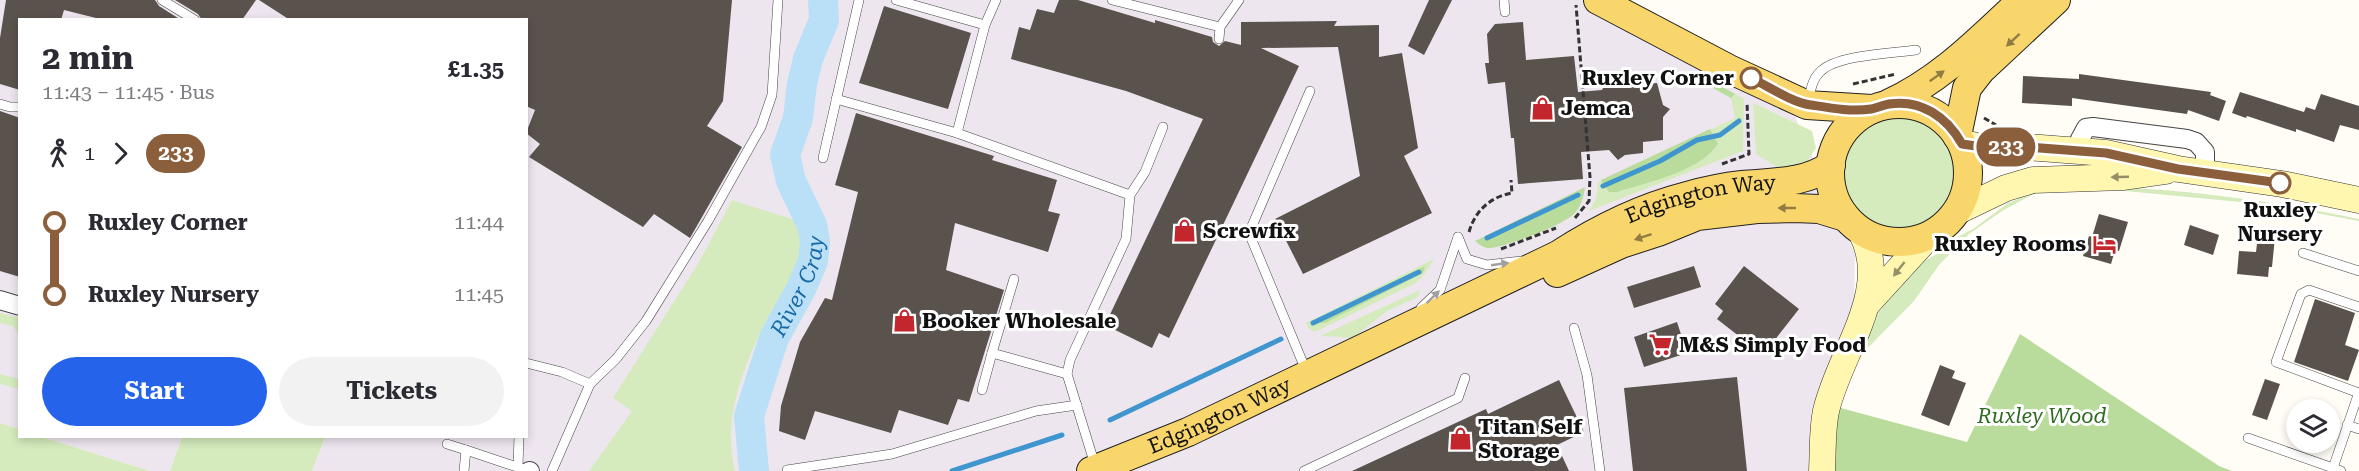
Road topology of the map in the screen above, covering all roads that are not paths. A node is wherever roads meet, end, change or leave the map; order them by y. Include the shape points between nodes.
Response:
1 (162, 0) edge
2 (778, 0) edge
3 (859, 0) edge
4 (896, 0) edge
5 (996, 0) edge
6 (1112, 0) edge
7 (1239, 0) edge
8 (1504, 0) edge
9 (1598, 0) edge
10 (2022, 0) edge
11 (2056, 0) edge
12 (1505, 12) dead end
13 (192, 18) edge
14 (985, 25) junction
15 (1220, 27) junction
16 (1219, 39) dead end
17 (1916, 50) dead end
18 (1310, 90) dead end
19 (1810, 95) junction
20 (836, 99) junction
21 (0, 104) edge
22 (18, 107) edge
23 (1879, 107) junction
24 (1163, 127) dead end
25 (957, 133) junction
26 (1960, 140) junction
27 (2077, 150) junction
28 (823, 158) dead end
29 (1831, 162) junction
30 (2178, 169) junction
31 (2205, 172) junction
32 (1130, 195) junction
33 (2359, 200) edge
34 (1956, 212) junction
35 (1853, 224) junction
36 (1931, 234) junction
37 (1574, 243) junction
38 (2303, 253) dead end
39 (2359, 272) edge
40 (1014, 279) dead end
41 (0, 300) edge
42 (1868, 303) junction
43 (18, 305) edge
44 (2359, 307) edge
45 (1574, 328) dead end
46 (1391, 337) junction
47 (992, 353) junction
48 (528, 364) edge
49 (1067, 374) junction
50 (1465, 378) dead end
51 (1311, 382) junction
52 (590, 384) junction
53 (982, 390) dead end
54 (2359, 392) edge
55 (1077, 405) junction
56 (2348, 425) junction
57 (2359, 429) edge
58 (519, 438) edge
59 (2248, 438) dead end
60 (447, 444) dead end
61 (466, 450) junction
62 (1139, 468) edge
63 (526, 470) edge
64 (787, 470) dead end
65 (2337, 470) edge
66 (464, 471) edge
67 (552, 471) edge
68 (1099, 471) edge
69 (1304, 471) edge
70 (1600, 471) edge
71 (1822, 471) edge

1 - 13 lane
2 - 52 lane via 772,95 761,127 646,321
3 - 20 lane
4 - 14 lane
5 - 14 lane
6 - 15 lane
7 - 15 lane
8 - 12 lane
9 - 19 main road via 1729,69
23 -> 10 main road via 1943,72
11 -> 26 main road via 1967,87
14 - 25 lane
15 - 16 lane
17 - 19 lane via 1833,63 1820,71
18 - 51 lane via 1249,233
19 - 23 main road
19 - 29 main road
20 - 25 lane
20 - 28 lane
21 - 22 lane
23 - 26 main road via 1908,104 1927,109 1944,120
23 - 29 main road via 1849,124 1838,140
24 - 32 lane via 1145,172
25 - 32 lane
26 - 27 main road via 1983,147
26 - 34 main road via 1970,176
27 - 30 main road
27 - 31 street via 2086,128 2093,127 2187,139 2205,152
29 - 35 main road via 1833,186
29 - 37 main road, Edgington Way via 1822,171 1799,180 1687,196 1640,211
30 - 31 main road
30 -> 34 main road via 2124,177 2033,180
31 - 33 main road
32 - 49 lane via 1126,238
34 - 36 main road
35 - 36 main road via 1887,241 1904,242
35 -> 37 main road, Edgington Way via 1819,209 1757,209 1697,216
35 - 42 main road via 1868,245 1872,261
36 -> 42 main road
37 - 46 main road, Edgington Way via 1519,283 1505,282
46 -> 37 lane via 1440,290 1458,237 1467,259 1488,265
37 - 51 main road, Edgington Way via 1358,368
38 - 39 lane
40 - 47 lane
41 - 43 street
42 - 71 main road via 1843,359 1826,412
44 - 54 lane via 2309,290 2301,294 2276,362
45 - 70 lane via 1587,375
46 - 51 main road, Edgington Way
47 - 49 lane
47 - 53 lane
48 - 52 lane
49 - 55 lane
50 - 69 lane via 1458,398
51 - 62 main road, Edgington Way via 1207,439
51 - 68 main road, Edgington Way
52 - 67 lane
54 - 56 lane
55 - 64 lane via 1036,411 892,454
55 - 68 lane
56 - 57 lane
56 - 65 lane
58 - 63 lane
59 - 65 lane
60 - 61 lane
61 - 63 lane
61 - 66 lane
62 - 68 main road, Edgington Way via 1133,462

